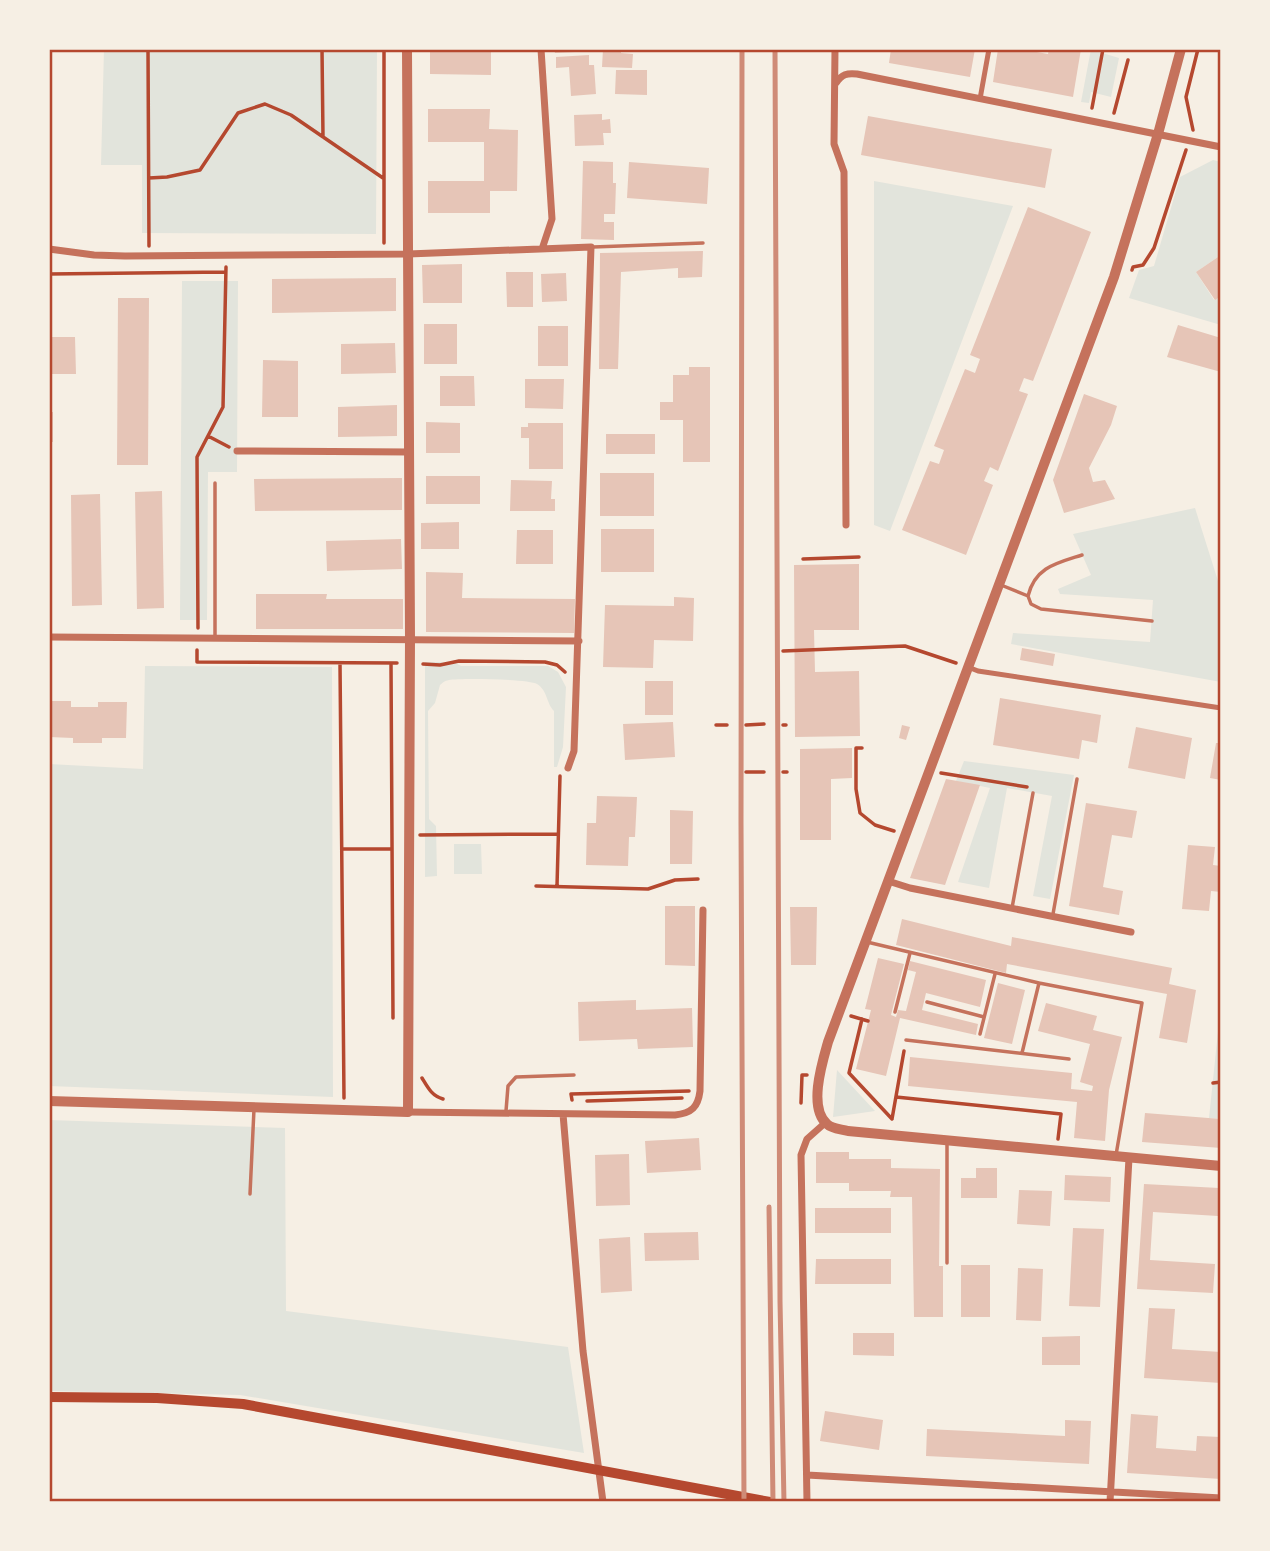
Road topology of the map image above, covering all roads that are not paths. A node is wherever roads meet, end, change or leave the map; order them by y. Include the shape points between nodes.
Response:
1 (407, 49) edge
2 (541, 49) edge
3 (835, 49) edge
4 (989, 49) edge
5 (1181, 49) edge
6 (835, 83) junction
7 (980, 99) junction
8 (1158, 134) junction
9 (1221, 147) edge
10 (703, 243) dead end
11 (591, 247) junction
12 (49, 249) edge
13 (542, 249) junction
14 (408, 254) junction
15 (237, 451) road end
16 (409, 452) junction
17 (215, 483) dead end
18 (846, 526) dead end
19 (1082, 555) dead end
20 (999, 585) junction
21 (1028, 596) junction
22 (1152, 621) dead end
23 (49, 637) edge
24 (215, 638) junction
25 (410, 638) junction
26 (579, 641) junction
27 (968, 667) junction
28 (1221, 708) edge
29 (564, 767) road end
30 (1077, 779) dead end
31 (1033, 793) road end
32 (888, 881) junction
33 (1012, 908) junction
34 (703, 910) dead end
35 (1052, 916) junction
36 (1131, 932) dead end
37 (866, 941) junction
38 (910, 953) junction
39 (995, 974) junction
40 (1039, 983) junction
41 (927, 1002) dead end
42 (895, 1012) dead end
43 (984, 1017) junction
44 (980, 1034) dead end
45 (906, 1040) road end
46 (1022, 1053) junction
47 (1069, 1059) dead end
48 (574, 1075) dead end
49 (49, 1101) edge
50 (254, 1107) junction
51 (408, 1112) junction
52 (506, 1113) junction
53 (563, 1114) junction
54 (825, 1123) junction
55 (947, 1140) junction
56 (1115, 1157) junction
57 (1129, 1158) junction
58 (1221, 1166) edge
59 (250, 1194) dead end
60 (947, 1263) dead end
61 (49, 1397) edge
62 (807, 1475) junction
63 (1110, 1491) junction
64 (1221, 1498) edge
65 (603, 1502) edge
66 (769, 1502) edge
67 (807, 1502) edge
68 (1110, 1502) edge

1 - 14 street
2 - 13 street via 552,219
3 - 6 street
4 - 7 street
5 - 8 street
6 - 7 street via 841,76 857,74
6 - 18 street via 834,144 844,172
7 - 8 street
8 - 9 street
8 - 20 street via 1114,277
10 - 11 lane
11 - 13 street
11 - 26 street
12 - 14 street via 103,256
13 - 14 street
14 - 16 street
15 - 16 street
16 - 25 street
17 - 24 lane
19 - 21 lane via 1043,570
20 - 21 lane
20 - 27 street
21 - 22 lane via 1031,604 1041,609
23 - 24 street
24 - 25 street
25 - 26 street
25 - 51 street via 415,663
26 - 29 street via 574,751
27 - 28 street
27 - 32 street
30 - 35 lane
31 - 33 lane
32 - 33 street
32 - 37 street
33 - 35 street
34 - 53 street via 696,1106 685,1114
35 - 36 street
37 - 38 lane
37 - 54 street via 821,1067 817,1103
38 - 39 lane
38 - 42 lane
39 - 40 lane
39 - 43 lane
40 - 46 lane
40 - 56 lane via 1142,1003
41 - 43 lane
43 - 44 lane
45 - 46 lane
46 - 47 lane
48 - 52 lane via 516,1077 508,1086
49 - 50 street
50 - 51 street
50 - 59 lane
51 - 52 street
52 - 53 street
53 - 65 street via 583,1351
54 - 55 street via 838,1129
54 - 62 street via 807,1139 802,1155
55 - 56 street
55 - 60 lane
56 - 57 street
57 - 58 street
57 - 63 street
61 - 66 main road via 243,1404
62 - 63 street
62 - 67 street
63 - 64 street
63 - 68 street

